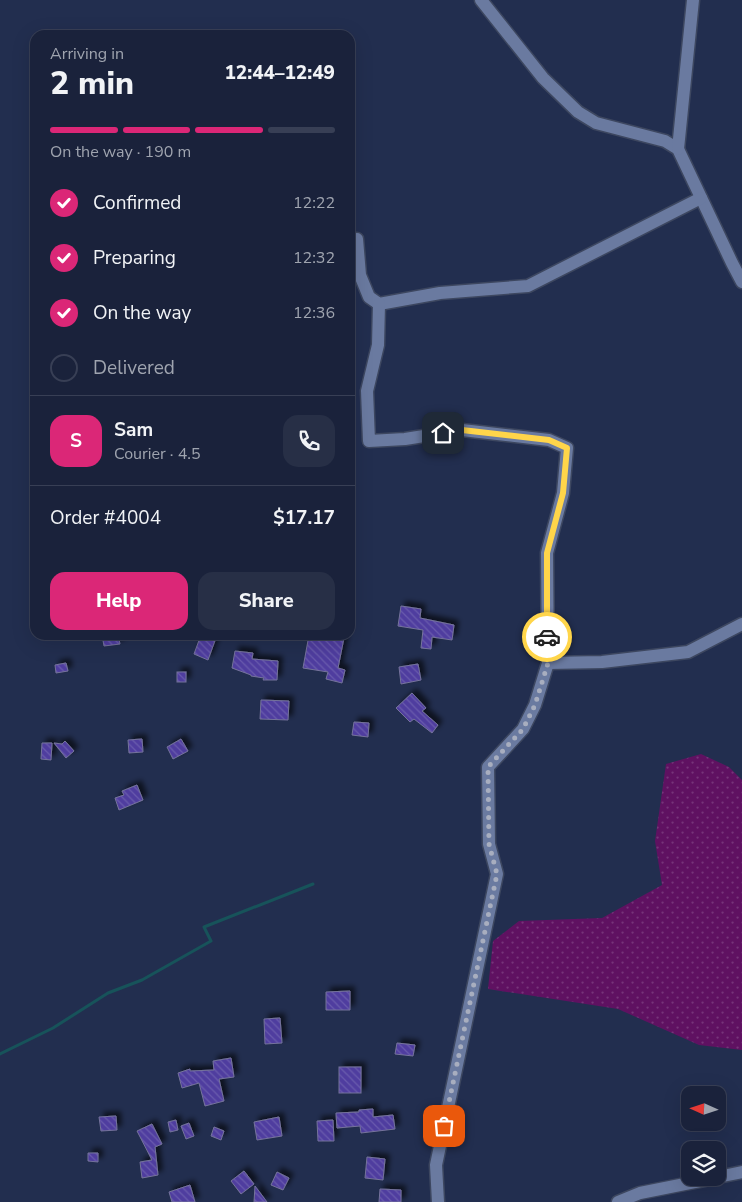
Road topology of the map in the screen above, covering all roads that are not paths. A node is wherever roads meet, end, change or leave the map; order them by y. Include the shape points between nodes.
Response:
1 (481, 0) edge
2 (693, 0) edge
3 (678, 149) junction
4 (701, 198) junction
5 (357, 239) dead end
6 (742, 282) edge
7 (379, 304) junction
8 (742, 624) edge
9 (548, 663) junction
10 (742, 1172) edge
11 (726, 1175) edge
12 (681, 1184) edge
13 (438, 1202) edge
14 (618, 1202) edge

1 - 3 street via 543,78 578,112 596,123 665,141
2 - 3 street
3 - 4 street
4 - 6 street
4 - 7 street via 528,286 440,293
5 - 7 street via 360,275 369,297
7 - 9 street via 378,345 367,391 369,441 462,430 549,440 567,448 563,493 547,553
8 - 9 street via 688,652 602,662
9 - 13 street via 535,705 523,729 488,767 489,844 497,874 436,1165
10 - 11 street
12 - 14 street via 640,1193

